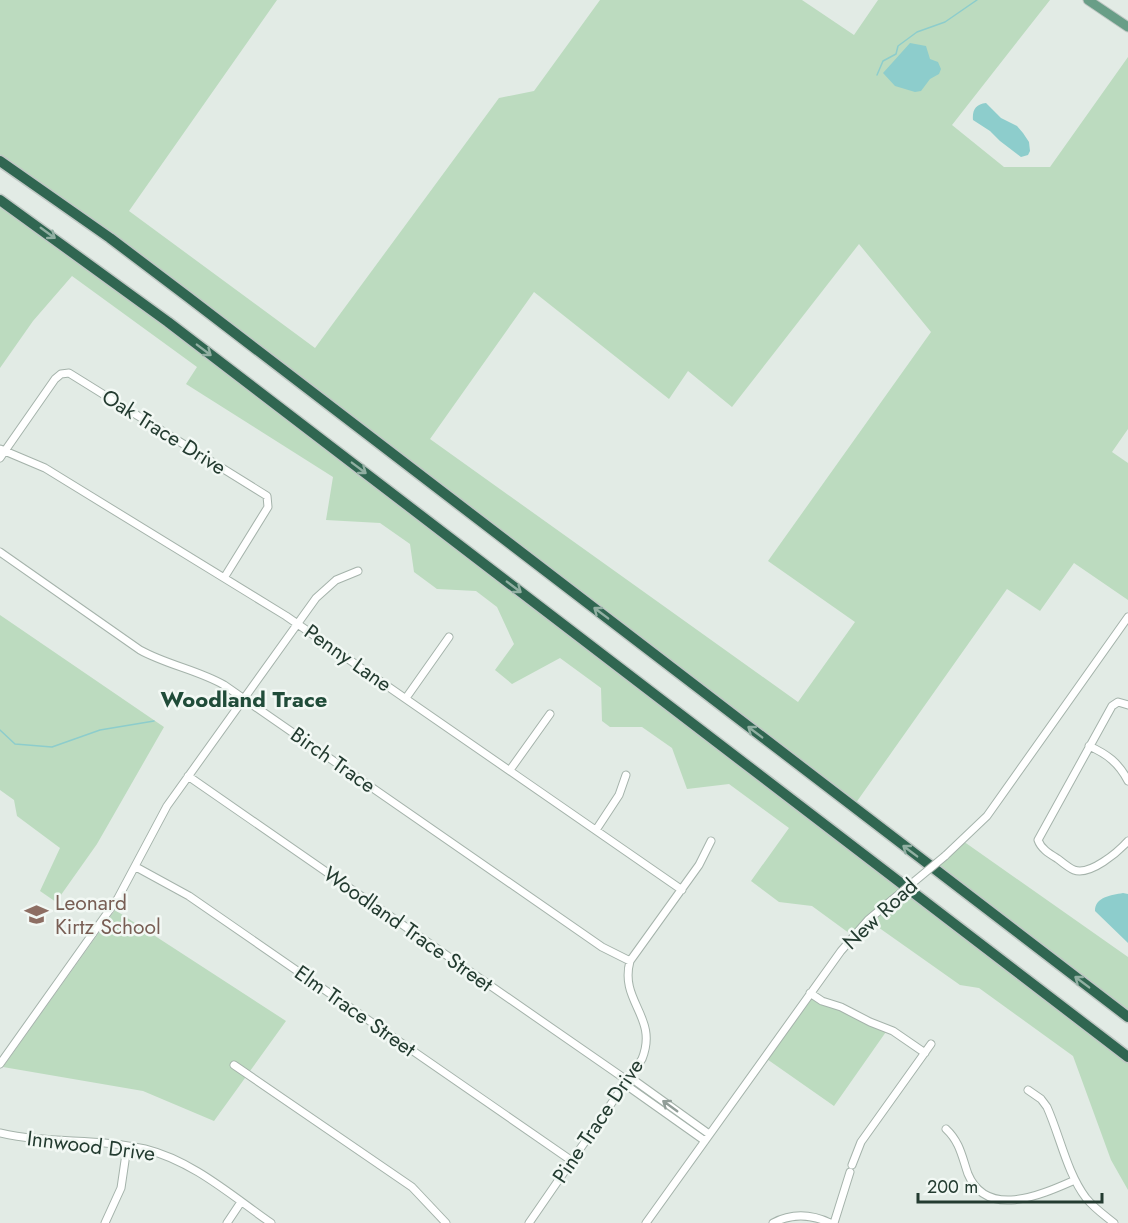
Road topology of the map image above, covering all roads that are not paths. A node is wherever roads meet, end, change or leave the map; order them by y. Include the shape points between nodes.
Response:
1 (1088, 0) edge
2 (1128, 27) edge
3 (0, 161) edge
4 (0, 200) edge
5 (2, 450) edge
6 (0, 458) edge
7 (0, 552) edge
8 (358, 571) dead end
9 (224, 578) junction
10 (1128, 617) edge
11 (298, 623) junction
12 (449, 637) dead end
13 (244, 698) junction
14 (406, 698) junction
15 (1128, 705) edge
16 (550, 714) dead end
17 (1089, 746) junction
18 (510, 770) junction
19 (626, 775) dead end
20 (188, 776) junction
21 (1128, 781) edge
22 (596, 830) junction
23 (711, 841) dead end
24 (1128, 841) edge
25 (135, 867) junction
26 (682, 890) junction
27 (630, 962) junction
28 (810, 993) junction
29 (1128, 1017) edge
30 (931, 1044) dead end
31 (925, 1053) junction
32 (1128, 1058) edge
33 (0, 1064) edge
34 (234, 1065) dead end
35 (628, 1081) junction
36 (1028, 1090) dead end
37 (946, 1129) dead end
38 (0, 1133) edge
39 (707, 1137) junction
40 (127, 1147) junction
41 (572, 1161) junction
42 (1075, 1180) junction
43 (241, 1202) junction
44 (648, 1222) edge
45 (105, 1223) edge
46 (227, 1223) edge
47 (271, 1223) edge
48 (446, 1223) edge
49 (530, 1223) edge
50 (773, 1223) edge
51 (830, 1223) edge
52 (834, 1223) edge
53 (1114, 1223) edge

1 - 2 main road
29 -> 3 highway via 121,246
4 -> 32 highway via 186,336
5 - 6 street
5 - 9 street, Penny Lane via 45,468
5 - 9 street, Oak Trace Drive via 55,379 66,373 72,375 267,496 268,507
7 - 13 street, Birch Trace via 140,650 211,677
8 - 11 street via 326,588
9 - 11 street, Penny Lane
10 - 28 street, New Road, bridge via 987,816 868,920
11 - 13 street
11 - 14 street, Penny Lane
12 - 14 street
13 - 20 street
13 - 27 street, Birch Trace via 602,947
14 - 18 street, Penny Lane
15 - 17 street via 1118,702 1112,706
16 - 18 street
17 - 21 street via 1110,757
17 - 24 street via 1040,834 1040,845 1075,870 1084,871 1097,866
18 - 22 street, Penny Lane
19 - 22 street via 619,795
20 - 25 street via 158,820
20 - 35 street, Woodland Trace Street
22 - 26 street, Penny Lane
23 - 26 street
25 - 33 street via 118,898
25 - 41 street, Elm Trace Street via 189,896
26 - 27 street
27 - 35 street, Pine Trace Drive via 629,988 644,1021 647,1039 642,1059
28 - 31 street via 894,1032
28 - 39 street, New Road
30 - 31 street
31 - 52 street via 861,1142
34 - 48 street via 412,1187
35 - 39 street, Woodland Trace Street
35 - 41 street, Pine Trace Drive
36 - 42 street via 1047,1107
37 - 42 street via 960,1147 971,1180 990,1197 1018,1200
38 - 40 street, Innwood Drive
39 - 44 street, New Road
40 - 43 street, Innwood Drive via 150,1150 180,1162
40 - 45 street via 121,1188
41 - 49 street, Pine Trace Drive
42 - 53 street via 1087,1200
43 - 46 street
43 - 47 street, Innwood Drive
50 - 51 street via 799,1215

